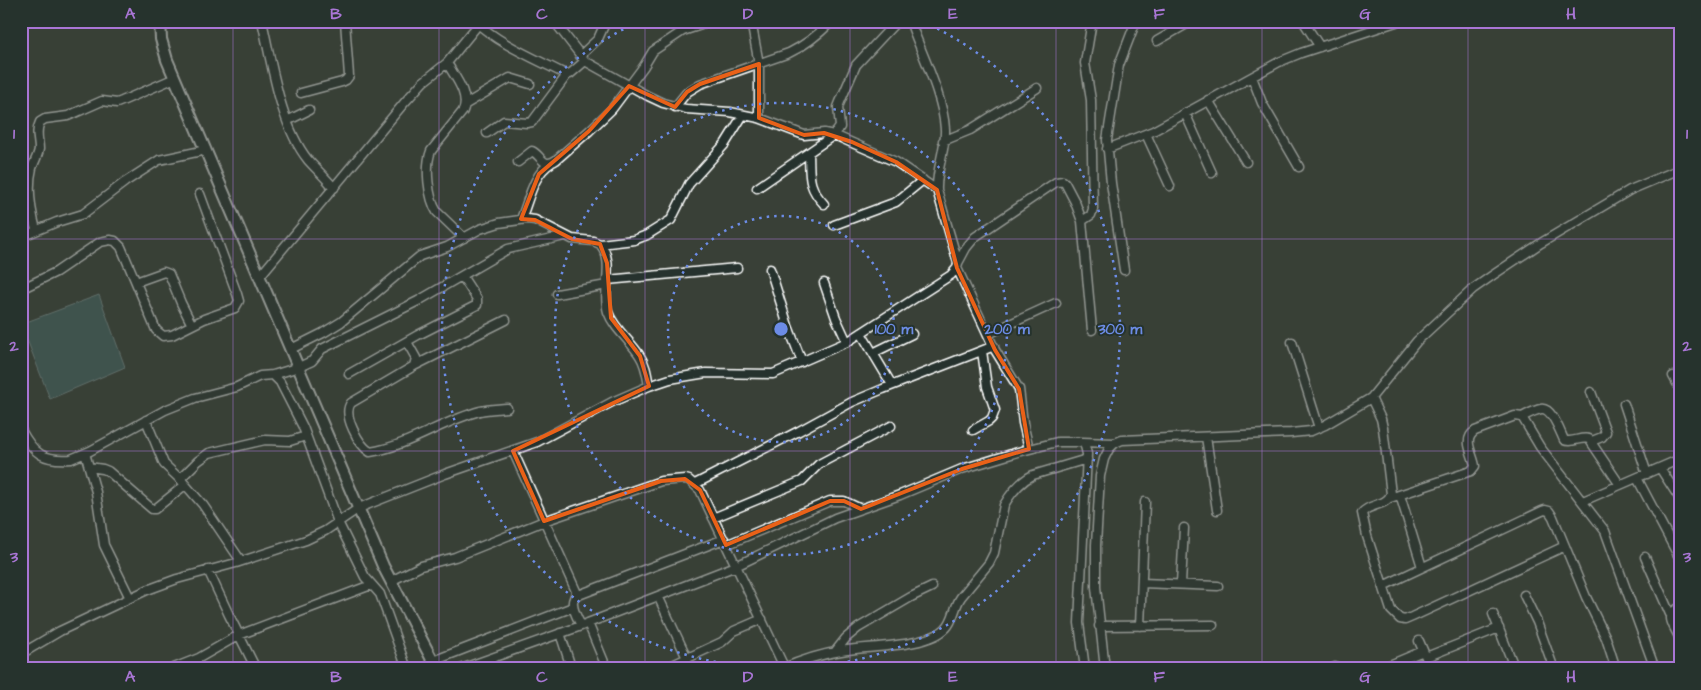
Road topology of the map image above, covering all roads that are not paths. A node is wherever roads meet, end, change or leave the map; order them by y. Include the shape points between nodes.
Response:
1 (160, 21) edge
2 (262, 21) edge
3 (345, 21) edge
4 (554, 21) edge
5 (606, 21) edge
6 (713, 21) edge
7 (751, 21) edge
8 (832, 21) edge
9 (896, 21) edge
10 (910, 21) edge
11 (1092, 21) edge
12 (1136, 21) edge
13 (1192, 21) edge
14 (1303, 21) edge
15 (1399, 21) edge
16 (478, 22) edge
17 (1157, 40) dead end
18 (1320, 47) junction
19 (582, 58) junction
20 (447, 63) junction
21 (759, 64) junction
22 (567, 74) junction
23 (1252, 77) junction
24 (175, 78) junction
25 (530, 84) dead end
26 (629, 86) junction
27 (1037, 88) dead end
28 (301, 93) dead end
29 (1208, 100) junction
30 (466, 104) junction
31 (675, 107) junction
32 (309, 110) dead end
33 (1185, 113) junction
34 (744, 115) junction
35 (759, 118) junction
36 (287, 121) junction
37 (487, 133) dead end
38 (1146, 134) junction
39 (834, 135) junction
40 (943, 141) junction
41 (1108, 149) junction
42 (206, 150) junction
43 (809, 152) junction
44 (518, 162) dead end
45 (1246, 162) dead end
46 (551, 163) junction
47 (1298, 167) dead end
48 (1680, 169) edge
49 (1212, 173) dead end
50 (923, 180) junction
51 (1170, 186) dead end
52 (334, 188) junction
53 (757, 188) dead end
54 (937, 190) junction
55 (200, 194) dead end
56 (824, 204) dead end
57 (521, 219) junction
58 (1082, 221) junction
59 (834, 224) dead end
60 (36, 230) junction
61 (565, 236) junction
62 (21, 237) edge
63 (464, 238) junction
64 (600, 244) junction
65 (957, 265) junction
66 (737, 268) dead end
67 (770, 269) dead end
68 (1124, 270) dead end
69 (260, 276) junction
70 (462, 276) junction
71 (136, 282) junction
72 (607, 282) junction
73 (824, 283) dead end
74 (21, 289) edge
75 (556, 294) dead end
76 (1056, 302) dead end
77 (506, 320) dead end
78 (192, 325) junction
79 (1092, 330) dead end
80 (861, 333) junction
81 (912, 334) dead end
82 (988, 334) junction
83 (407, 342) junction
84 (847, 342) junction
85 (1292, 342) dead end
86 (994, 346) junction
87 (291, 349) junction
88 (982, 351) junction
89 (873, 354) junction
90 (802, 362) junction
91 (414, 366) junction
92 (299, 367) junction
93 (349, 374) dead end
94 (273, 375) junction
95 (1673, 376) dead end
96 (892, 385) junction
97 (649, 386) junction
98 (1680, 389) edge
99 (1591, 392) dead end
100 (1371, 398) junction
101 (1624, 404) dead end
102 (507, 408) dead end
103 (1522, 417) junction
104 (146, 420) junction
105 (891, 426) dead end
106 (1319, 428) junction
107 (21, 430) edge
108 (974, 430) dead end
109 (306, 436) junction
110 (1206, 437) junction
111 (1592, 441) junction
112 (1082, 442) junction
113 (1115, 443) junction
114 (1029, 449) junction
115 (513, 451) junction
116 (85, 453) junction
117 (1087, 459) junction
118 (1680, 459) edge
119 (89, 468) junction
120 (1660, 468) junction
121 (1647, 474) junction
122 (1637, 478) junction
123 (183, 482) junction
124 (695, 484) junction
125 (1620, 485) junction
126 (1400, 495) junction
127 (1390, 498) junction
128 (1680, 499) edge
129 (1583, 501) junction
130 (1145, 502) dead end
131 (359, 508) junction
132 (861, 509) junction
133 (1217, 510) dead end
134 (713, 518) junction
135 (544, 521) junction
136 (338, 522) junction
137 (1184, 528) dead end
138 (725, 542) junction
139 (1565, 546) junction
140 (1645, 557) dead end
141 (1680, 559) edge
142 (241, 561) junction
143 (736, 566) junction
144 (1422, 567) junction
145 (208, 570) junction
146 (391, 581) junction
147 (1142, 583) junction
148 (1181, 584) junction
149 (371, 585) junction
150 (1218, 586) dead end
151 (1383, 586) junction
152 (932, 587) dead end
153 (1524, 595) dead end
154 (576, 596) junction
155 (658, 596) junction
156 (130, 598) junction
157 (573, 607) junction
158 (1680, 607) edge
159 (1493, 614) dead end
160 (1670, 614) junction
161 (762, 620) junction
162 (584, 624) junction
163 (1099, 626) junction
164 (1140, 626) junction
165 (1213, 626) dead end
166 (1499, 628) junction
167 (560, 633) junction
168 (239, 635) junction
169 (1680, 639) edge
170 (1419, 641) dead end
171 (835, 652) junction
172 (21, 654) edge
173 (1425, 654) junction
174 (687, 658) junction
175 (435, 665) edge
176 (784, 668) edge
177 (171, 669) edge
178 (256, 669) edge
179 (407, 669) edge
180 (461, 669) edge
181 (568, 669) edge
182 (607, 669) edge
183 (664, 669) edge
184 (1084, 669) edge
185 (1105, 669) edge
186 (1380, 669) edge
187 (1431, 669) edge
188 (1515, 669) edge
189 (1554, 669) edge
190 (1616, 669) edge
191 (1655, 669) edge

1 - 24 main road via 163,48
2 - 36 street
3 - 28 street via 349,76 342,82
4 - 19 street
5 - 19 street via 601,36
6 - 26 street via 683,31 656,49
7 - 21 street
8 - 21 street via 801,48
9 - 39 street via 856,65 838,107 840,127
10 - 40 street via 934,83 944,120
11 - 58 street via 1086,62 1091,100 1093,208 1091,215
12 - 41 street via 1119,65
13 - 17 street
14 - 18 street
15 - 18 street
16 - 20 street
16 - 22 street via 518,49
18 - 23 street via 1279,62
19 - 22 street via 574,71
19 - 26 street
20 - 30 street via 466,97
20 - 52 street via 423,82
21 - 31 street via 700,84 687,92
21 - 35 street
22 - 37 street via 532,122 504,121
23 - 29 street
23 - 47 street via 1262,103
24 - 42 main road
24 - 60 street via 122,101 102,101 68,116 40,122 37,134 39,150 31,180 31,206
25 - 30 street via 510,78
26 - 31 street
26 - 46 street via 603,118
27 - 40 street via 970,130
29 - 33 street
29 - 45 street
30 - 63 street via 431,151 428,164 433,206
31 - 34 street
32 - 36 street
33 - 38 street
33 - 49 street
34 - 35 street
34 - 64 street via 725,144 689,184 671,220 641,238
35 - 39 street via 804,135 824,132
36 - 52 street via 308,160
38 - 41 street
38 - 51 street
39 - 43 street
39 - 50 street via 896,162
40 - 54 street
41 - 68 street
42 - 60 street via 159,160 83,214
42 - 69 main road
43 - 53 street
43 - 56 street via 811,185
44 - 46 street via 532,151 546,163
46 - 57 street via 539,174
48 - 100 street via 1630,190 1541,243 1473,289 1417,341
50 - 54 street
50 - 59 street via 896,202
52 - 69 street
54 - 65 street
55 - 78 street via 239,301 234,308
57 - 61 street via 535,220
57 - 63 street via 480,229
58 - 65 street via 1065,183 1059,180 975,238
58 - 79 street
60 - 62 street
61 - 64 street
61 - 70 street via 508,249
63 - 87 street via 420,256 340,322
64 - 72 street via 606,254
65 - 80 street via 951,275
65 - 82 street
66 - 72 street
67 - 90 street
69 - 87 main road
70 - 83 street via 477,298 477,305
70 - 92 street via 322,349 312,361
71 - 74 street via 121,247 110,240 100,242 56,272
71 - 78 street via 164,272 169,274
71 - 78 street via 159,333 167,336
72 - 75 street
72 - 97 street via 607,309 640,356
73 - 84 street
76 - 82 street
77 - 91 street
80 - 84 street
80 - 89 street
81 - 89 street
82 - 86 street
83 - 91 street via 416,358
83 - 93 street
84 - 90 street
85 - 106 street
86 - 88 street
86 - 114 street via 1019,389
87 - 92 main road
88 - 96 street
88 - 108 street via 987,387 995,410 989,421
89 - 96 street
90 - 97 street via 773,374 706,373
91 - 102 street via 348,407 348,417 360,444 370,452 409,441 469,415
92 - 94 street
92 - 131 main road
94 - 104 street via 260,376 237,387 178,404
94 - 109 street via 280,382
95 - 98 street
96 - 124 street via 852,402
97 - 115 street
99 - 111 street via 1606,432 1602,438
100 - 106 street
100 - 127 street via 1383,428
101 - 121 street
103 - 111 street via 1546,409 1552,414 1564,440 1585,438
103 - 126 street via 1515,416 1470,434 1468,443 1474,469
103 - 129 street via 1540,447
104 - 116 street
104 - 123 street via 164,464
105 - 134 street via 819,464 802,481
106 - 110 street via 1291,433
107 - 116 street via 32,448 48,458 71,459
109 - 123 street via 290,441 265,440 209,454 198,461
109 - 136 street
110 - 113 street via 1122,440
110 - 133 street
111 - 125 street
112 - 113 street
112 - 114 street via 1058,442
112 - 117 street
113 - 163 street via 1108,449 1100,476 1096,545
114 - 132 street via 962,469
115 - 131 street
115 - 135 street
116 - 119 street
117 - 171 street via 1028,477 1008,498 994,553 961,597 949,625 942,632 914,642
117 - 184 street via 1080,623
118 - 120 street
119 - 123 street via 108,471 152,510
119 - 156 street via 100,511 104,545
120 - 121 street
120 - 128 street
121 - 122 street
122 - 125 street
122 - 141 street
123 - 142 street
124 - 134 street
124 - 135 street via 685,479 661,481
125 - 129 street
126 - 127 street
126 - 144 street
127 - 151 street via 1362,513
129 - 191 street via 1611,544
130 - 147 street
131 - 136 street
131 - 146 main road
132 - 138 street via 844,501 830,501
132 - 143 street via 786,540
134 - 138 street
135 - 146 street via 421,566
135 - 154 street
136 - 142 street via 306,540
136 - 149 street
137 - 148 street
138 - 143 street
138 - 154 street
139 - 144 street via 1552,514 1545,510
139 - 151 street via 1405,620 1391,610
139 - 190 street via 1606,638
140 - 160 street
142 - 145 street
143 - 155 street
143 - 161 street
144 - 151 street
145 - 156 street
145 - 168 street
146 - 175 main road
147 - 148 street
147 - 164 street
148 - 150 street
149 - 168 street
149 - 179 street via 380,594
152 - 171 street via 858,628
153 - 189 street
154 - 157 street via 572,601
155 - 162 street
155 - 174 street
156 - 172 street
157 - 162 street
157 - 175 street
158 - 160 street
159 - 166 street
160 - 169 street
161 - 174 street
161 - 176 street
162 - 167 street
162 - 182 street
163 - 164 street
163 - 185 street
164 - 165 street
166 - 173 street
166 - 188 street
167 - 180 street
167 - 181 street via 569,661
168 - 177 street via 199,658
168 - 178 street
170 - 173 street
171 - 176 street
173 - 186 street
173 - 187 street
174 - 183 street

